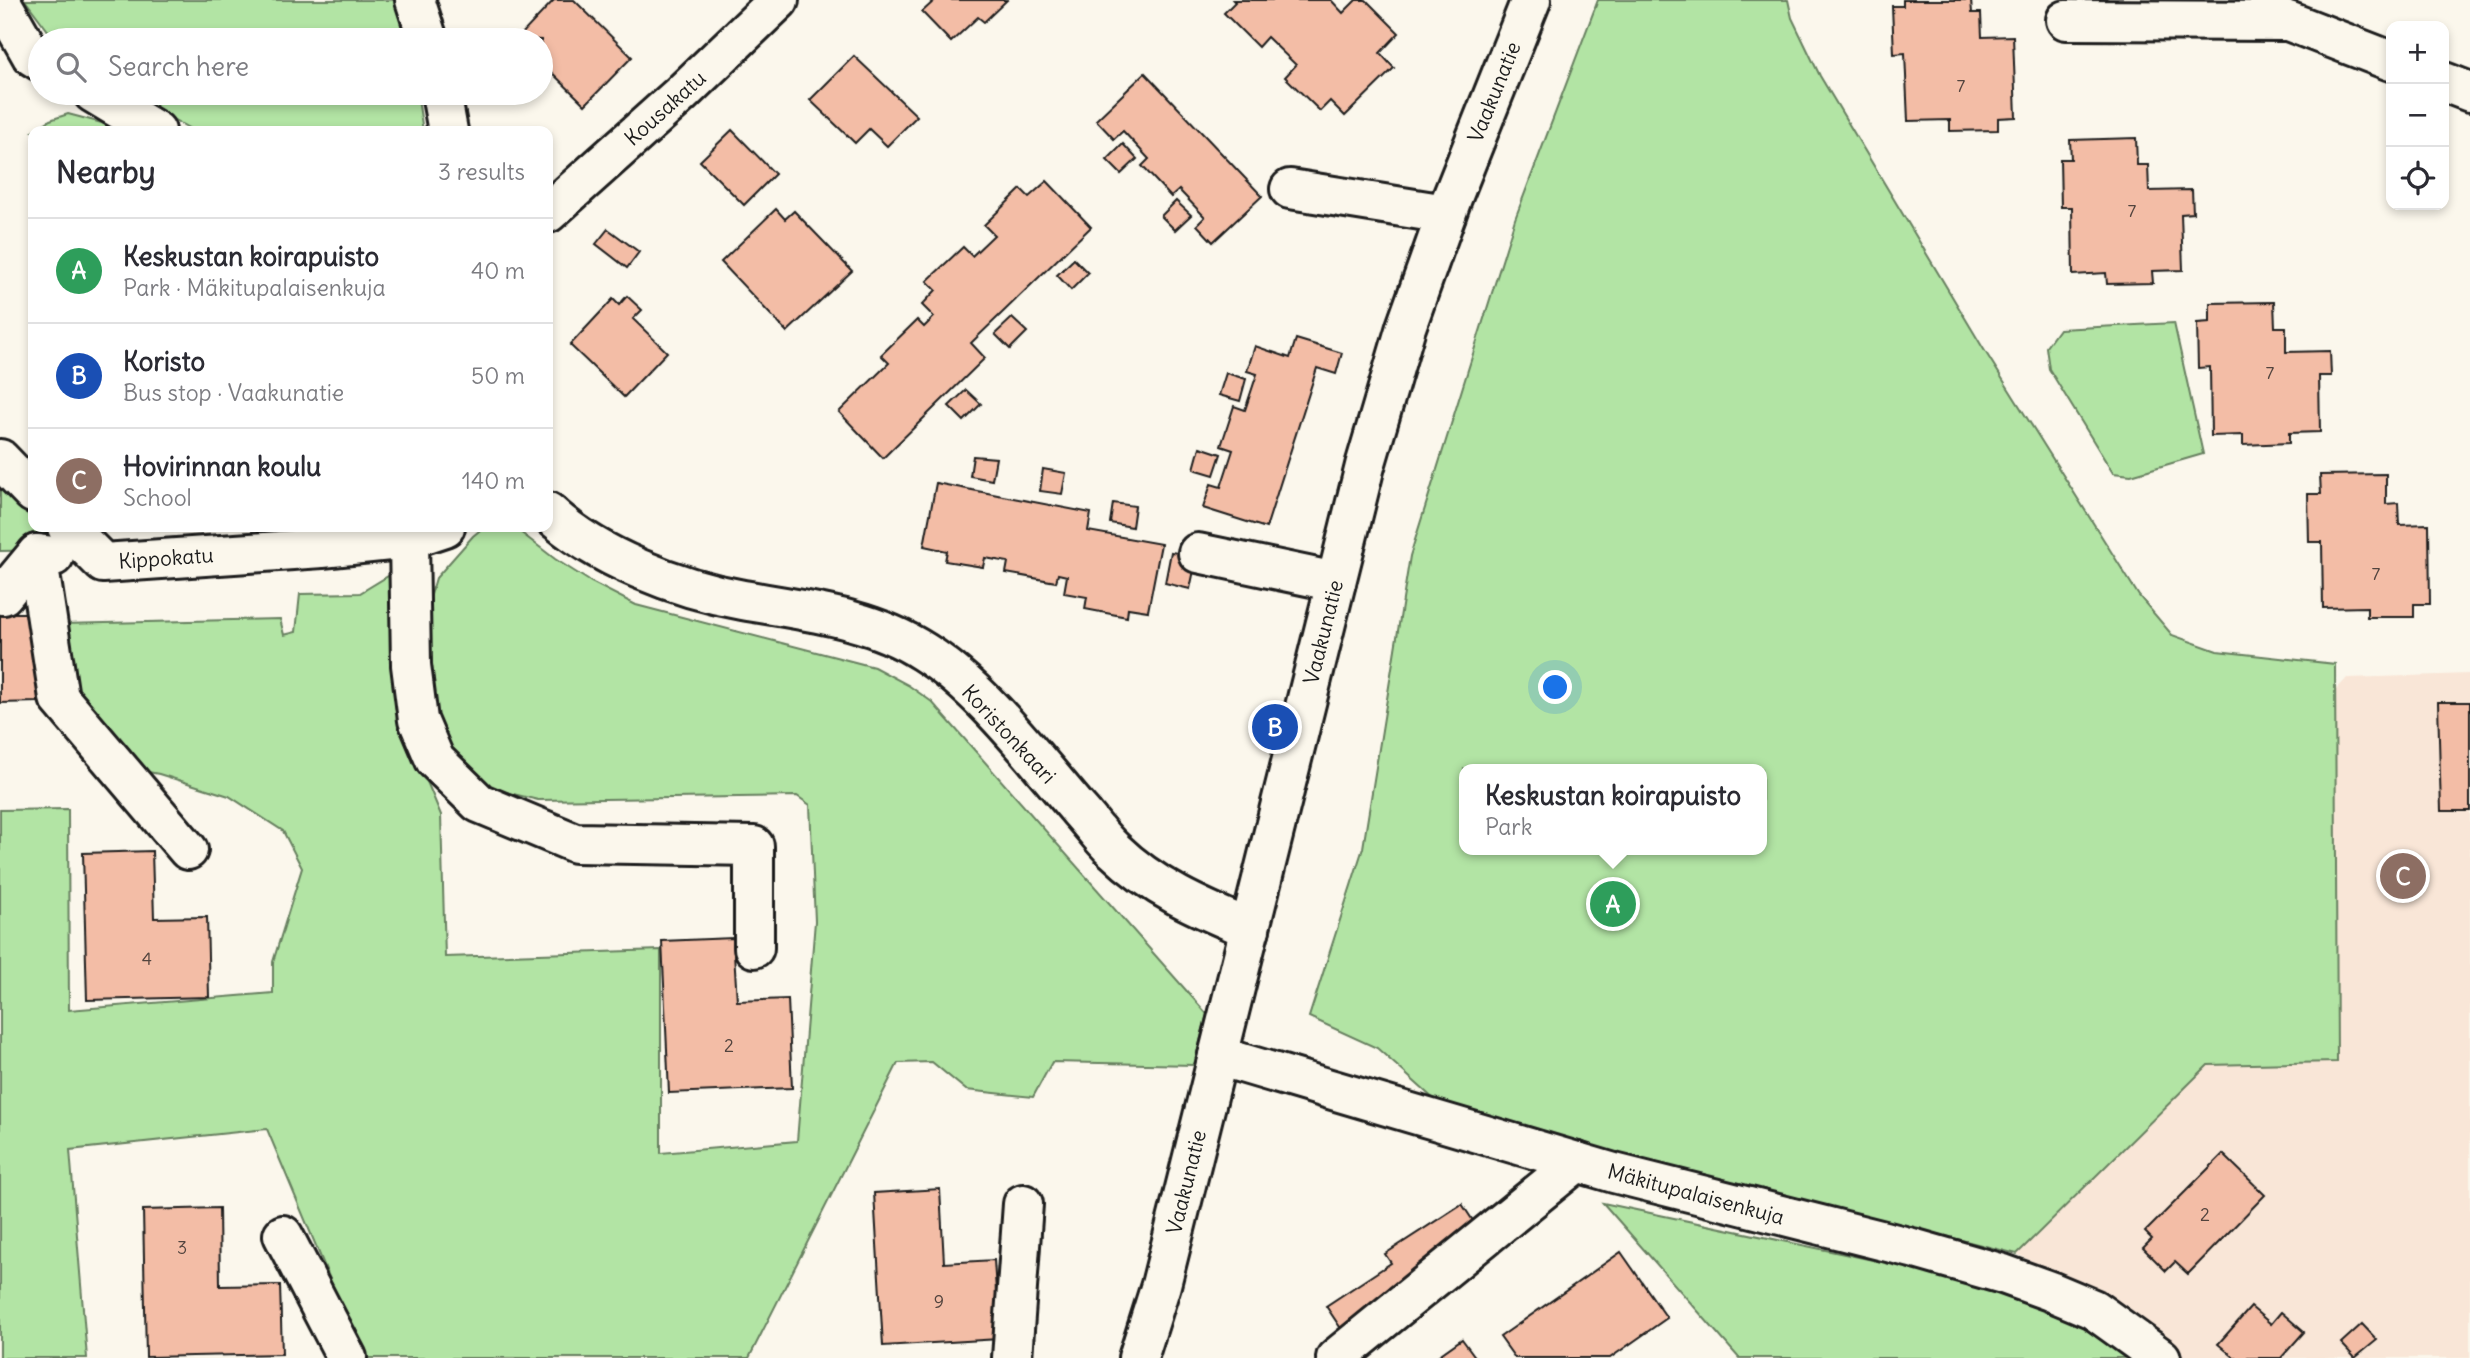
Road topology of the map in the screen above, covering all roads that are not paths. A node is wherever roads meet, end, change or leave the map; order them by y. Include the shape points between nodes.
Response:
1 (0, 0) edge
2 (415, 0) edge
3 (779, 0) edge
4 (1531, 0) edge
5 (2066, 19) dead end
6 (424, 28) edge
7 (28, 49) edge
8 (2386, 59) edge
9 (2449, 84) edge
10 (2470, 92) edge
11 (113, 105) edge
12 (443, 105) edge
13 (148, 126) edge
14 (446, 126) edge
15 (1290, 189) dead end
16 (553, 209) edge
17 (1446, 214) junction
18 (0, 459) edge
19 (28, 488) edge
20 (553, 516) edge
21 (72, 532) edge
22 (407, 533) edge
23 (1198, 553) dead end
24 (37, 554) junction
25 (103, 563) junction
26 (1336, 582) junction
27 (3, 596) dead end
28 (188, 850) dead end
29 (1250, 929) junction
30 (754, 948) dead end
31 (1218, 1056) junction
32 (1577, 1162) junction
33 (1023, 1204) dead end
34 (283, 1234) dead end
35 (347, 1358) edge
36 (1012, 1358) edge
37 (1138, 1358) edge
38 (1336, 1358) edge
39 (2161, 1358) edge

1 - 7 street
2 - 6 street
3 - 16 street, Kousakatu
4 - 17 street, Vaakunatie
5 - 8 street via 2288,21
9 - 10 street
11 - 13 street
12 - 14 street
15 - 17 street
17 - 26 street, Vaakunatie via 1402,339
18 - 19 street
20 - 29 street, Koristonkaari via 593,545 646,571 740,600 864,623 924,652 975,692 1113,849 1148,879 1189,903
21 - 25 street, Kippokatu
22 - 25 street, Kippokatu via 322,548
22 - 30 street via 411,665 418,720 435,760 479,803 575,843 754,846
23 - 26 street
24 - 25 street
24 - 27 street
24 - 28 street via 59,698
26 - 29 street, Vaakunatie
29 - 31 street, Vaakunatie
31 - 32 street, Mäkitupalaisenkuja
31 - 37 street, Vaakunatie
32 - 38 street
32 - 39 street, Mäkitupalaisenkuja via 2003,1274 2093,1309
33 - 36 street
34 - 35 street

